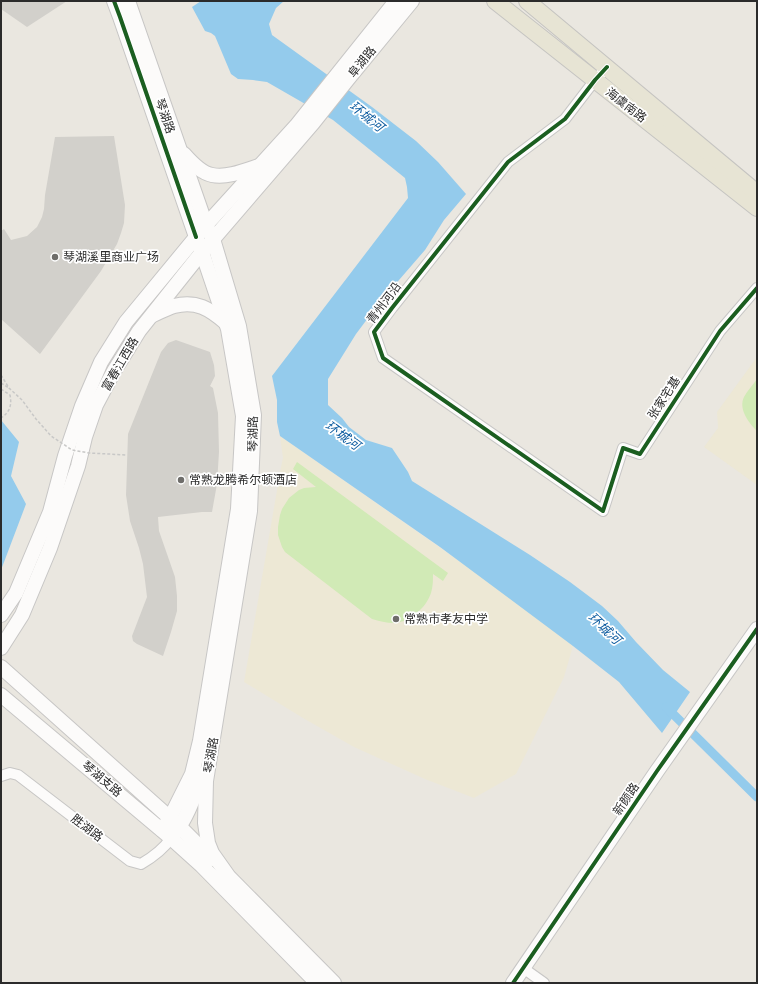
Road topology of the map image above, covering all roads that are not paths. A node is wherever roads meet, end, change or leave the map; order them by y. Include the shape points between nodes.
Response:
1 (114, 1) edge
2 (128, 1) edge
3 (396, 1) edge
4 (412, 1) edge
5 (495, 1) edge
6 (527, 1) edge
7 (607, 68) junction
8 (344, 76) junction
9 (595, 80) junction
10 (313, 123) joint
11 (181, 151) junction
12 (261, 165) junction
13 (757, 193) edge
14 (757, 208) edge
15 (206, 225) junction
16 (196, 237) junction
17 (213, 239) junction
18 (202, 252) junction
19 (757, 288) edge
20 (151, 316) junction
21 (226, 323) junction
22 (603, 511) joint
23 (1, 615) edge
24 (757, 629) edge
25 (1, 648) edge
26 (1, 667) edge
27 (1, 695) edge
28 (214, 734) junction
29 (1, 776) edge
30 (175, 823) junction
31 (167, 834) junction
32 (193, 840) joint
33 (201, 865) joint
34 (229, 877) junction
35 (523, 968) junction
36 (315, 979) edge
37 (334, 983) edge
38 (513, 983) edge
39 (544, 983) edge

1 - 16 main road, 琴湖路
2 - 11 main road, 琴湖路
3 - 8 main road, 阜湖路
4 - 8 main road, 阜湖路
5 - 9 main road, 海虞南路
6 - 7 main road, 海虞南路
7 - 9 street, 青州河沿
7 - 13 main road, 海虞南路
8 - 10 main road, 阜湖路
8 - 12 main road, 富春江西路 via 309,109
9 - 14 main road, 海虞南路
9 - 22 street, 青州河沿 via 565,119 508,162 374,332 383,358
10 - 17 main road, 富春江西路
11 - 12 main road via 199,169 211,175 240,172
11 - 15 main road, 琴湖路
12 - 15 main road, 富春江西路
15 - 16 main road, 富春江西路
15 - 17 main road, 琴湖路
16 - 18 main road, 琴湖路
16 - 23 main road, 富春江西路 via 126,322 101,362 82,406 50,512 16,593
17 - 18 main road, 富春江西路
17 - 28 main road, 琴湖路 via 239,326 254,416 250,511
18 - 20 main road, 富春江西路
18 - 21 main road, 琴湖路
19 - 22 street, 张家宅基 via 720,331 640,454 623,448
20 - 21 main road via 174,306 192,303 215,313
20 - 25 main road, 富春江西路 via 114,371 96,405 50,548 22,615
21 - 30 main road, 琴湖路 via 242,416 238,510 200,741
24 - 35 main road, 新颜路
26 - 30 main road, 琴湖支路
27 - 31 main road, 琴湖支路
28 - 30 main road via 193,798
28 - 34 main road, 琴湖路 via 206,781 205,823 212,853
29 - 31 street, 胜湖路 via 10,773 18,775 130,861 141,864 152,858 166,846
30 - 31 main road
30 - 32 main road, 琴湖支路
31 - 33 main road, 琴湖支路
32 - 34 main road, 琴湖路
33 - 36 main road, 琴湖路
34 - 36 main road, 琴湖路
35 - 38 main road, 新颜路
35 - 39 street
36 - 37 main road, 琴湖路

